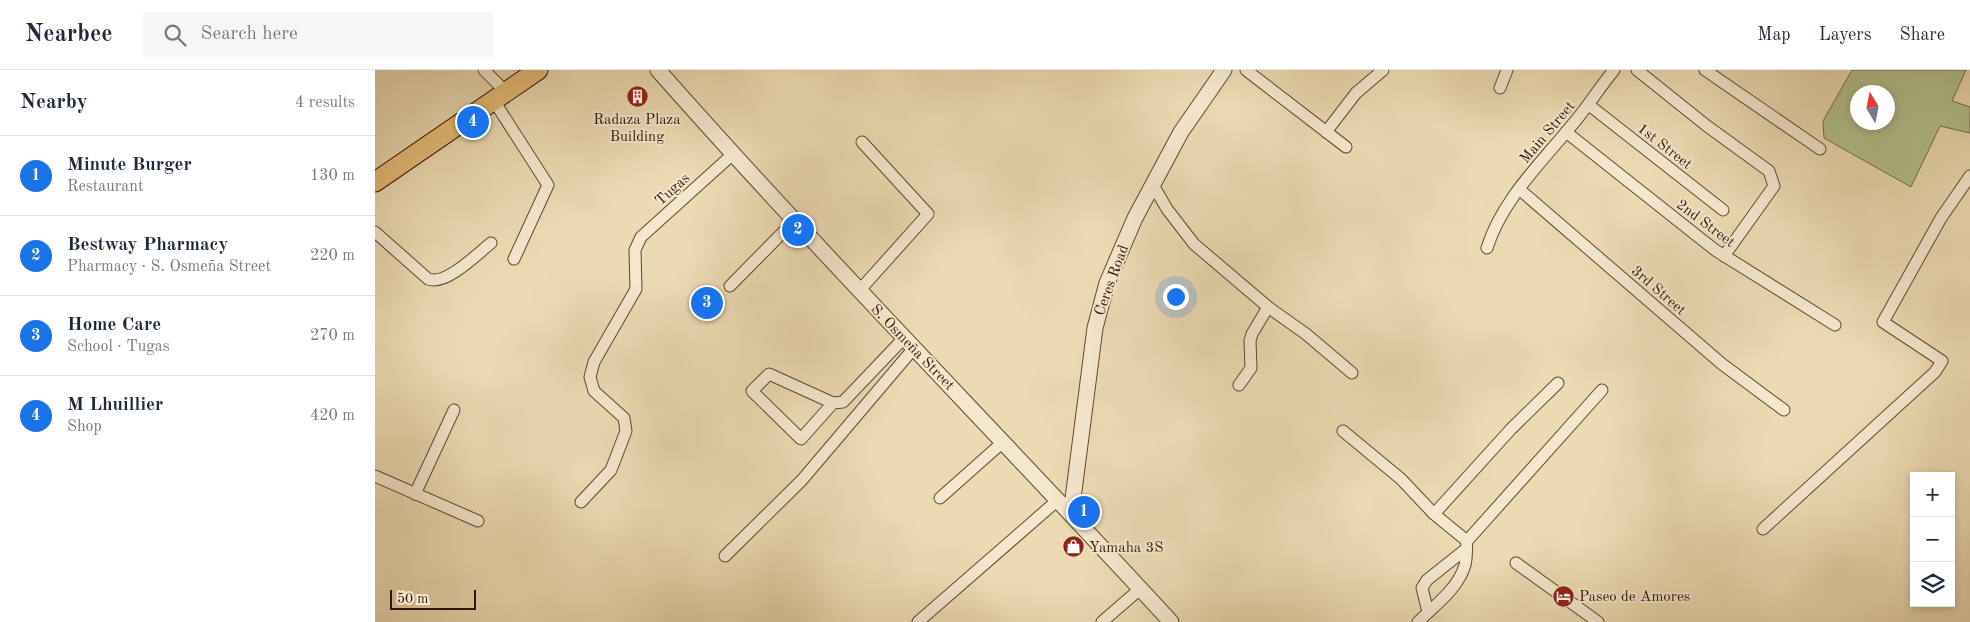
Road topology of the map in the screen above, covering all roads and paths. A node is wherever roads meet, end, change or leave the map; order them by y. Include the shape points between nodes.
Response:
1 (484, 70) edge
2 (539, 70) edge
3 (658, 70) edge
4 (1224, 70) edge
5 (1246, 70) edge
6 (1383, 70) edge
7 (1507, 70) edge
8 (1614, 70) edge
9 (1637, 70) edge
10 (1705, 70) edge
11 (1500, 88) dead end
12 (500, 97) junction
13 (1589, 105) junction
14 (1325, 132) junction
15 (1566, 132) junction
16 (862, 142) dead end
17 (1346, 147) dead end
18 (1820, 149) dead end
19 (733, 154) junction
20 (1970, 176) edge
21 (375, 182) edge
22 (1153, 185) junction
23 (1519, 188) junction
24 (1723, 210) dead end
25 (795, 220) junction
26 (375, 232) edge
27 (491, 243) dead end
28 (1487, 248) dead end
29 (1724, 256) junction
30 (514, 259) dead end
31 (730, 286) dead end
32 (859, 292) junction
33 (1268, 307) junction
34 (1835, 326) dead end
35 (909, 343) junction
36 (1352, 373) dead end
37 (1558, 383) dead end
38 (1239, 385) dead end
39 (1602, 390) dead end
40 (833, 403) junction
41 (454, 410) dead end
42 (1784, 410) dead end
43 (1343, 431) dead end
44 (1003, 442) junction
45 (375, 476) edge
46 (415, 494) junction
47 (940, 498) dead end
48 (1059, 499) junction
49 (581, 502) dead end
50 (1071, 514) junction
51 (1434, 514) junction
52 (478, 521) dead end
53 (1763, 529) dead end
54 (1466, 545) junction
55 (725, 556) dead end
56 (1516, 563) dead end
57 (1140, 588) junction
58 (1428, 612) junction
59 (918, 622) edge
60 (1101, 622) edge
61 (1171, 622) edge
62 (1418, 622) edge
63 (1598, 622) edge

1 - 12 street
2 - 12 main road
3 - 19 street, S. Osmeña Street
4 - 22 street, Ceres Road via 1181,132
5 - 14 street
6 - 14 street via 1356,93
7 - 11 street
8 - 13 street, Main Street
9 - 29 street via 1769,171 1773,186
10 - 18 street
12 - 21 main road
12 - 30 street via 547,184
13 - 15 street, Main Street
13 - 24 street, 1st Street
14 - 17 street
15 - 23 street, Main Street
15 - 29 street, 2nd Street via 1697,238
16 - 32 street via 928,214
19 - 25 street, S. Osmeña Street
19 - 49 street, Tugas via 641,237 635,250 636,289 594,362 590,377 594,391 624,418 626,431 611,470
20 - 53 street via 1941,218 1883,322 1942,361 1935,372
22 - 33 street via 1186,236
22 - 50 street, Ceres Road via 1122,247 1099,307
23 - 28 street, Main Street via 1494,227
23 - 42 street, 3rd Street via 1722,364
25 - 31 street
25 - 32 street, S. Osmeña Street
26 - 27 street via 433,281 448,277
29 - 34 street, 2nd Street
32 - 35 street, S. Osmeña Street
33 - 36 street
33 - 38 street via 1252,334 1251,368
35 - 40 street via 843,402
35 - 44 street, S. Osmeña Street
35 - 55 street via 802,480
37 - 51 street via 1511,429
39 - 54 street
40 - 40 street via 769,374 752,391 801,439
41 - 46 street
43 - 51 street via 1401,479
44 - 47 street
44 - 48 street, S. Osmeña Street
45 - 46 street
46 - 52 street
48 - 50 street, S. Osmeña Street
48 - 59 street
50 - 57 street, S. Osmeña Street
51 - 54 street
54 - 58 street via 1466,562 1461,577
54 - 58 street via 1422,588
56 - 63 street
57 - 60 street
57 - 61 street, S. Osmeña Street
58 - 62 street

